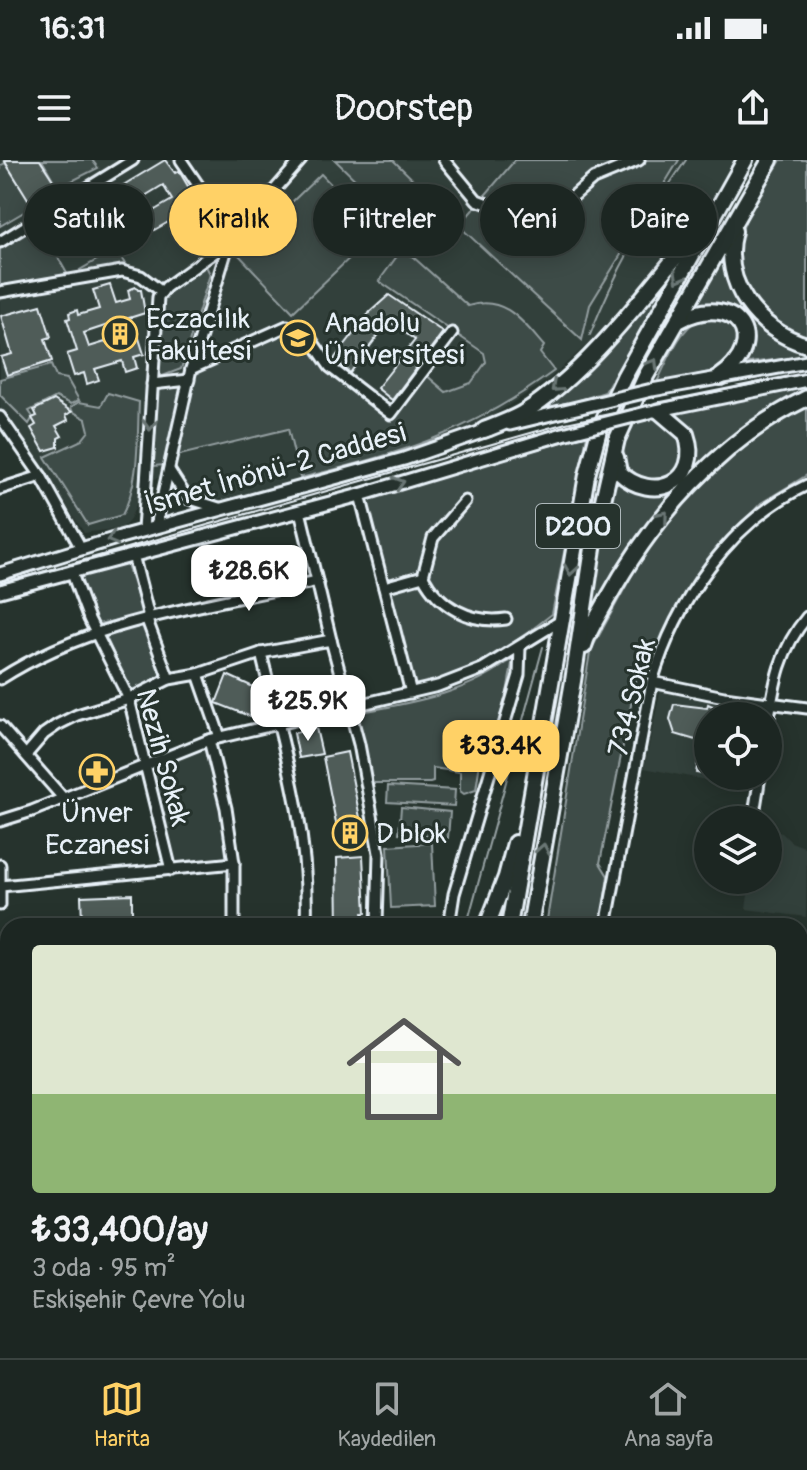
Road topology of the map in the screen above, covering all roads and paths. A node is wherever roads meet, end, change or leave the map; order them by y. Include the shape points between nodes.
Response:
1 (133, 160) edge
2 (181, 160) edge
3 (301, 160) edge
4 (444, 160) edge
5 (639, 160) edge
6 (745, 160) edge
7 (770, 160) edge
8 (197, 184) edge
9 (280, 184) edge
10 (720, 204) junction
11 (739, 214) junction
12 (0, 242) edge
13 (210, 256) edge
14 (225, 256) edge
15 (0, 292) edge
16 (162, 292) junction
17 (680, 320) junction
18 (452, 333) dead end
19 (807, 345) edge
20 (807, 362) edge
21 (190, 374) junction
22 (720, 377) junction
23 (807, 380) edge
24 (152, 384) junction
25 (807, 398) edge
26 (654, 411) junction
27 (0, 417) edge
28 (484, 430) junction
29 (614, 450) junction
30 (169, 470) junction
31 (41, 476) junction
32 (807, 485) edge
33 (0, 489) edge
34 (360, 495) junction
35 (465, 501) dead end
36 (219, 508) junction
37 (300, 511) junction
38 (156, 526) junction
39 (143, 530) junction
40 (81, 548) junction
41 (133, 555) junction
42 (71, 571) junction
43 (0, 574) edge
44 (423, 576) junction
45 (317, 581) junction
46 (384, 587) junction
47 (0, 591) edge
48 (807, 617) edge
49 (506, 619) dead end
50 (563, 619) junction
51 (147, 620) junction
52 (97, 631) junction
53 (331, 640) junction
54 (520, 647) junction
55 (261, 653) junction
56 (198, 674) junction
57 (0, 679) edge
58 (169, 679) junction
59 (573, 681) junction
60 (652, 682) junction
61 (411, 693) junction
62 (129, 699) junction
63 (760, 702) edge
64 (771, 702) edge
65 (782, 705) edge
66 (807, 708) edge
67 (349, 709) junction
68 (278, 725) junction
69 (0, 726) edge
70 (220, 737) junction
71 (209, 740) junction
72 (26, 755) junction
73 (145, 766) junction
74 (64, 799) junction
75 (528, 817) junction
76 (0, 821) edge
77 (234, 863) junction
78 (0, 865) edge
79 (171, 870) junction
80 (1, 886) edge
81 (0, 905) edge
82 (234, 918) edge
83 (306, 918) edge
84 (377, 918) edge
85 (451, 918) edge
86 (490, 918) edge
87 (510, 918) edge
88 (531, 918) edge
89 (608, 918) edge

1 - 12 street
2 - 8 street
3 - 9 street
4 - 5 street via 477,200 542,213 555,212 593,179
6 - 10 highway, D200
7 - 11 highway, D200
10 -> 28 highway via 622,321 568,375 521,415
10 -> 50 highway, D200 via 599,430
11 - 17 highway, D200
11 - 19 highway via 732,240 740,292 768,327
13 - 16 street
14 - 21 street
15 - 16 street via 122,271 141,276
16 - 24 street via 156,304
17 - 22 highway via 711,309 731,315 742,328 745,351
29 -> 17 highway, D200 via 646,376
18 - 21 street via 391,414 330,367 308,334 294,327
20 - 22 main road, İsmet İnönü-2 Caddesi
21 - 24 street
21 - 30 street
22 - 28 main road, İsmet İnönü-2 Caddesi, bridge
23 - 26 main road, İsmet İnönü-2 Caddesi
24 -> 39 street
59 -> 25 highway via 586,637 621,574 666,513 738,441
26 - 29 highway via 676,423 690,445 690,461 672,485 656,489 628,480 619,472
34 -> 26 main road, İsmet İnönü-2 Caddesi, bridge
27 - 31 street
28 - 36 main road, İsmet İnönü-2 Caddesi via 404,459
29 - 59 highway, D200
30 - 36 street via 187,498
30 - 38 street
31 - 33 street
31 - 40 street
32 - 60 street, 734 Sokak via 756,518 703,578 662,646
34 - 37 main road, İsmet İnönü-2 Caddesi
34 - 46 street
35 - 44 street via 433,538
36 - 38 main road, İsmet İnönü-2 Caddesi
37 - 41 main road, İsmet İnönü-2 Caddesi
37 - 45 street
38 - 39 main road, İsmet İnönü-2 Caddesi
39 -> 40 main road, İsmet İnönü-2 Caddesi
40 - 43 main road, İsmet İnönü-2 Caddesi
41 - 42 main road, İsmet İnönü-2 Caddesi
41 - 51 street
42 - 47 main road, İsmet İnönü-2 Caddesi
42 - 52 street, Nezih Sokak
44 - 46 street
44 - 49 street via 437,597 466,615
45 - 51 street
45 - 53 street
46 - 61 street
48 - 64 street via 781,659
50 - 54 street
50 - 75 highway, D200
51 - 52 street
51 - 58 street
52 - 57 street
52 - 62 street, Nezih Sokak
53 - 55 street
53 - 67 street
54 - 61 street via 482,669
54 - 85 street via 519,675
55 - 56 street
55 - 68 street
56 - 58 street
56 - 70 street
58 - 62 street
88 -> 59 highway, D200
60 - 63 street
60 - 89 street, 734 Sokak
61 - 67 street
62 - 72 street via 57,725
62 - 73 street, Nezih Sokak
65 - 66 street
67 - 68 street
67 - 84 street via 379,853
68 - 70 street
68 - 83 street via 302,829
69 - 72 street
70 - 71 street
71 - 73 street
71 - 77 street
72 - 74 street
73 - 74 street
73 - 79 street, Nezih Sokak
74 - 76 street
75 - 86 highway
75 - 87 highway, D200
77 - 79 street
77 - 82 street
78 - 80 street
79 - 80 street
80 - 81 street

